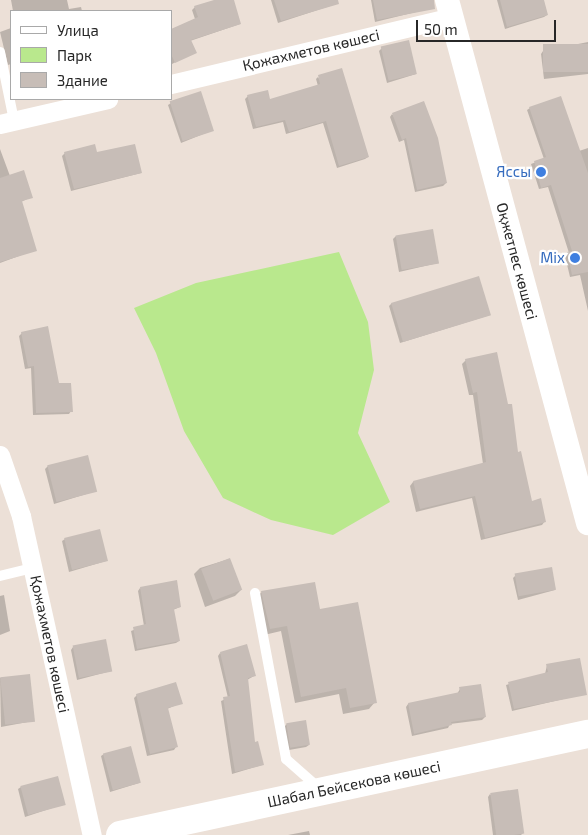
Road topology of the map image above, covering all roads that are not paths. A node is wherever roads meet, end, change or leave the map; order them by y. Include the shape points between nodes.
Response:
1 (449, 8) edge
2 (0, 52) edge
3 (172, 84) edge
4 (104, 100) edge
5 (7, 123) edge
6 (0, 455) edge
7 (588, 522) edge
8 (33, 568) junction
9 (0, 576) edge
10 (255, 594) dead end
11 (588, 734) edge
12 (322, 791) junction
13 (92, 835) edge
14 (120, 835) edge

1 - 3 street, Қожахметов көшесі
1 - 7 street, Оқжетпес көшесі
2 - 5 lane
4 - 5 street
6 - 8 street, Қожахметов көшесі via 21,516
8 - 9 lane
8 - 13 street, Қожахметов көшесі
10 - 12 lane via 286,759
11 - 12 main road, Шабал Бейсекова көшесі
12 - 14 main road, Шабал Бейсекова көшесі

